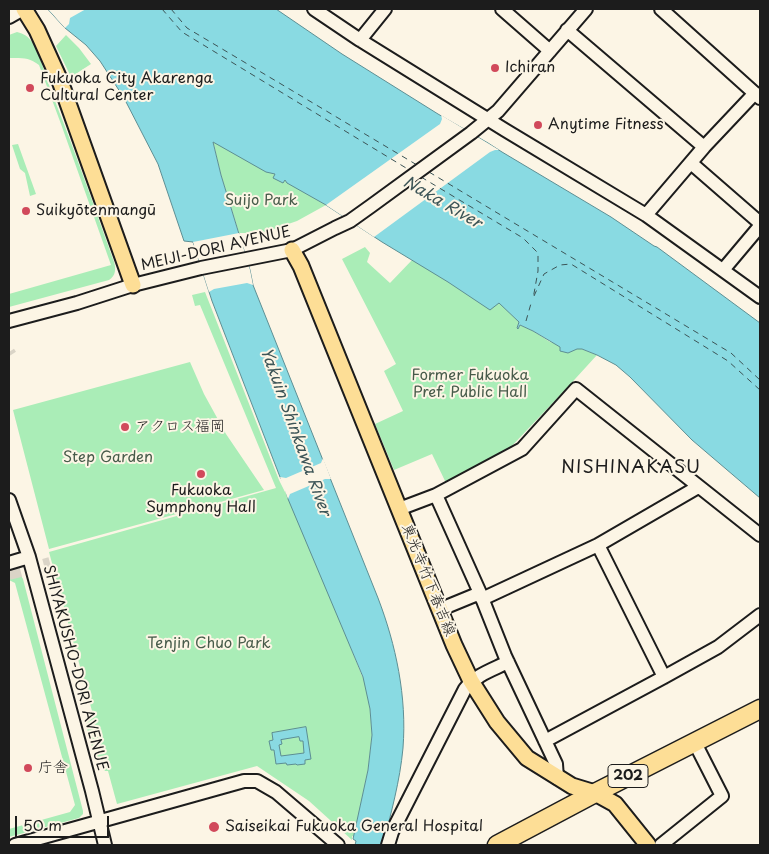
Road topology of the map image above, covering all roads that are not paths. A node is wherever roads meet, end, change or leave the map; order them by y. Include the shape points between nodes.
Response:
1 (23, 9) edge
2 (314, 9) edge
3 (385, 9) edge
4 (502, 9) edge
5 (586, 9) edge
6 (661, 9) edge
7 (9, 17) edge
8 (567, 30) junction
9 (360, 40) junction
10 (550, 51) junction
11 (758, 96) edge
12 (488, 119) junction
13 (704, 147) junction
14 (690, 163) junction
15 (646, 215) junction
16 (760, 225) edge
17 (292, 250) junction
18 (723, 270) junction
19 (133, 285) junction
20 (760, 297) edge
21 (9, 321) edge
22 (698, 487) junction
23 (436, 495) junction
24 (9, 500) edge
25 (399, 509) junction
26 (760, 535) edge
27 (598, 545) junction
28 (28, 557) junction
29 (9, 563) edge
30 (481, 596) junction
31 (441, 610) junction
32 (760, 615) edge
33 (508, 662) junction
34 (664, 677) junction
35 (471, 682) junction
36 (760, 709) edge
37 (545, 740) junction
38 (695, 743) junction
39 (557, 778) junction
40 (595, 793) junction
41 (99, 822) junction
42 (15, 845) edge
43 (105, 845) edge
44 (338, 845) edge
45 (388, 845) edge
46 (497, 845) edge
47 (648, 845) edge
48 (661, 845) edge

1 - 7 street
1 - 19 main road via 37,30 60,80
2 - 9 street
3 - 9 street
4 - 10 street
5 - 8 street, MEIJI-DORI AVENUE
6 - 11 street
8 - 10 street, MEIJI-DORI AVENUE
8 - 13 street
9 - 12 street
10 - 12 street, MEIJI-DORI AVENUE
11 - 13 street
12 - 15 street
12 - 17 street, MEIJI-DORI AVENUE via 350,220
13 - 14 street
14 - 15 street
14 - 16 street
15 - 18 street
16 - 18 street
17 - 19 street, MEIJI-DORI AVENUE
17 - 25 main road, 東光寺竹下春吉線
18 - 20 street
19 - 21 street, MEIJI-DORI AVENUE
22 - 23 street via 576,389 522,449
22 - 26 street
22 - 27 street
23 - 25 street
23 - 30 street
24 - 28 street, SHIYAKUSHO-DORI AVENUE
25 - 31 main road, 東光寺竹下春吉線
27 - 30 street
27 - 34 street
28 - 29 street
28 - 41 street, SHIYAKUSHO-DORI AVENUE
30 - 31 street
30 - 33 street
31 - 35 main road, 東光寺竹下春吉線
32 - 34 street via 718,647
33 - 35 street
33 - 37 street
34 - 37 street
35 - 39 main road, 東光寺竹下春吉線 via 497,722 527,758
35 - 45 street via 400,815
36 - 38 highway, 202
37 - 39 street via 556,764
38 - 40 highway, 202
38 - 48 street via 722,796
39 - 40 main road, 東光寺竹下春吉線
40 - 46 highway, 202
40 - 47 main road, 東光寺竹下春吉線 via 615,804
41 - 42 street
41 - 43 street, SHIYAKUSHO-DORI AVENUE
41 - 44 street via 228,785 257,781 276,792

